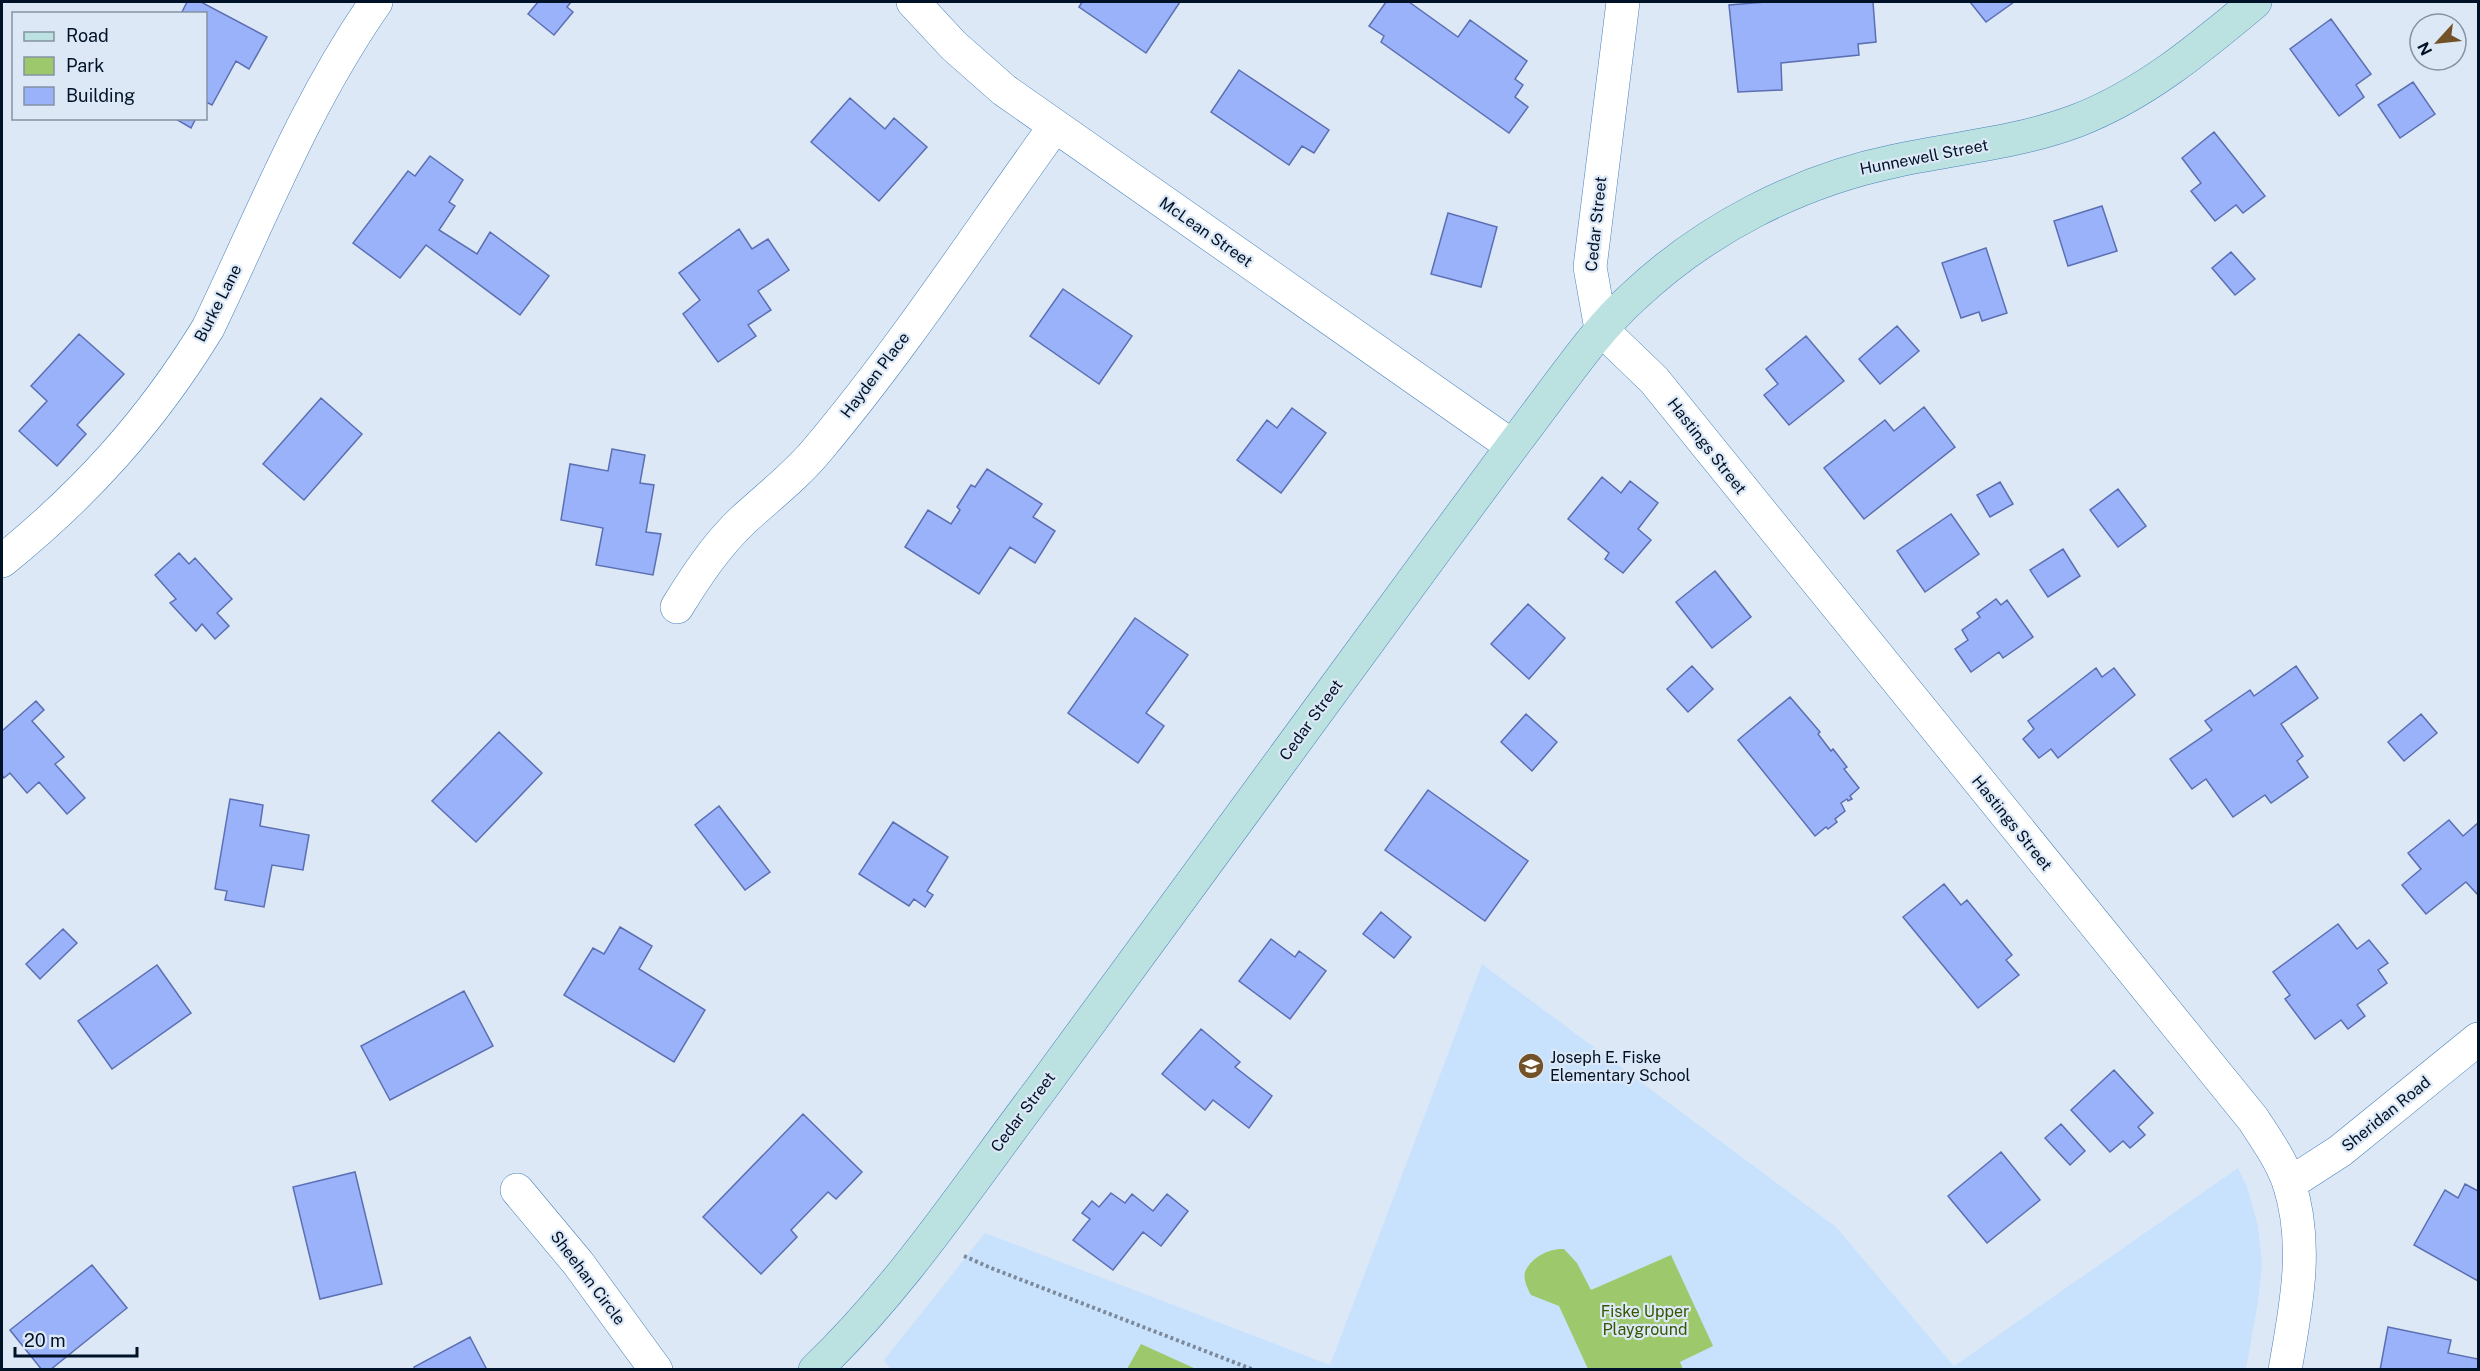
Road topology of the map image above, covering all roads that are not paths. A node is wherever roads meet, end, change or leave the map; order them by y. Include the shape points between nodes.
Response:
1 (376, 2) edge
2 (913, 2) edge
3 (1623, 2) edge
4 (2255, 2) edge
5 (1055, 126) junction
6 (1601, 329) junction
7 (1512, 446) junction
8 (2, 561) edge
9 (677, 607) dead end
10 (2478, 1039) edge
11 (2289, 1184) junction
12 (518, 1190) dead end
13 (656, 1370) edge
14 (815, 1370) edge
15 (2285, 1370) edge

1 - 8 street, Burke Lane via 312,105 213,317 187,362 97,475
2 - 5 street, McLean Street via 977,68
3 - 6 street, Cedar Street via 1590,267
4 - 6 main road, Hunnewell Street via 2160,76 2097,112 2038,133 1856,171 1774,201 1669,267
5 - 7 street, McLean Street
5 - 9 street, Hayden Place via 834,429 793,476 722,542
6 - 7 main road, Cedar Street
6 - 11 street, Hastings Street via 1654,380 2226,1084 2266,1140
7 - 14 main road, Cedar Street via 934,1232 864,1319
10 - 11 street, Sheridan Road via 2340,1152
11 - 15 street, Hastings Street via 2300,1260
12 - 13 street, Sheehan Circle via 578,1263

